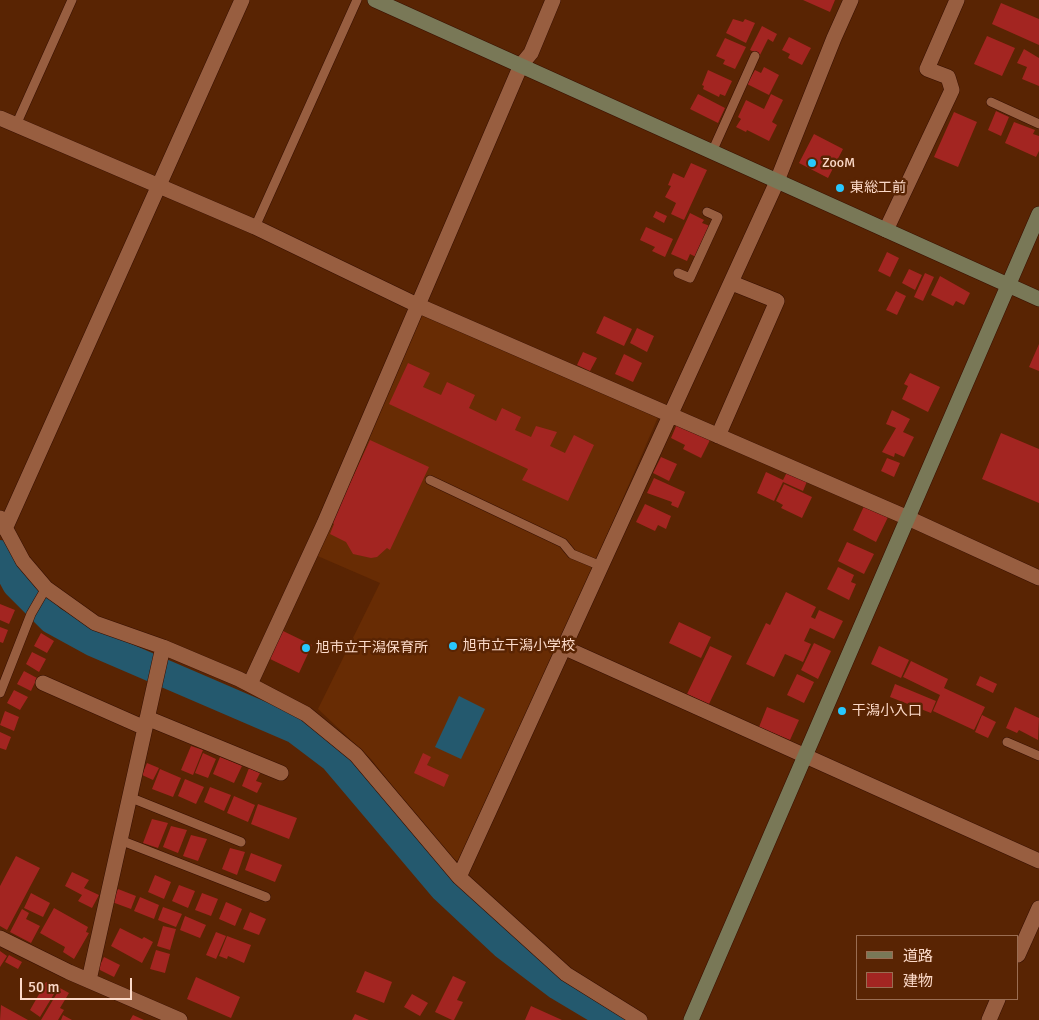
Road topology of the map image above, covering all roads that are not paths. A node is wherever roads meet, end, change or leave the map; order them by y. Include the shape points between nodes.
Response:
1 (72, 0) edge
2 (242, 0) edge
3 (357, 0) edge
4 (375, 0) edge
5 (553, 0) edge
6 (851, 0) edge
7 (958, 0) edge
8 (755, 56) dead end
9 (521, 66) junction
10 (991, 102) dead end
11 (0, 118) edge
12 (1039, 124) edge
13 (16, 126) junction
14 (712, 152) junction
15 (777, 181) junction
16 (158, 186) junction
17 (707, 212) dead end
18 (1039, 214) edge
19 (255, 227) junction
20 (886, 230) junction
21 (678, 273) dead end
22 (732, 282) junction
23 (1008, 285) junction
24 (1039, 299) edge
25 (417, 305) junction
26 (672, 416) junction
27 (718, 436) junction
28 (430, 480) dead end
29 (908, 518) junction
30 (3, 524) edge
31 (601, 566) junction
32 (1039, 578) edge
33 (43, 592) junction
34 (563, 647) junction
35 (162, 653) junction
36 (44, 683) dead end
37 (250, 684) junction
38 (0, 693) edge
39 (146, 723) junction
40 (1007, 742) dead end
41 (804, 755) junction
42 (1039, 756) edge
43 (281, 773) dead end
44 (129, 797) junction
45 (120, 840) junction
46 (241, 842) dead end
47 (1039, 861) edge
48 (458, 878) junction
49 (266, 897) dead end
50 (1039, 908) edge
51 (0, 938) edge
52 (1019, 953) edge
53 (89, 980) junction
54 (998, 1000) edge
55 (180, 1020) edge
56 (640, 1020) edge
57 (691, 1020) edge
58 (988, 1020) edge

1 - 13 lane
2 - 16 street
3 - 19 lane
4 - 9 street
5 - 9 street via 531,53
6 - 15 street
7 - 20 street via 928,69 948,77 952,90
8 - 14 lane
9 - 14 street
9 - 25 street
10 - 12 lane
11 - 13 street
13 - 16 street
14 - 15 street
15 - 20 street
15 - 22 street
16 - 19 street
16 - 30 street
17 - 21 lane via 718,217 690,278
18 - 23 street
19 - 25 street
20 - 23 street
22 - 26 street
22 - 27 street via 777,301
23 - 24 street
23 - 29 street
25 - 26 street
25 - 37 street via 324,524
26 - 27 street
26 - 31 street
27 - 29 street
28 - 31 lane via 563,543 572,554
29 - 32 street
29 - 41 street
30 - 33 street
31 - 34 street
33 - 35 street via 94,623
33 - 38 lane
34 - 41 street
34 - 48 street
35 - 37 street
35 - 39 street
36 - 39 street
37 - 48 street via 306,714 356,755
39 - 43 street
39 - 44 street
40 - 42 lane
41 - 47 street
41 - 57 street
44 - 45 street
44 - 46 lane
45 - 49 lane
45 - 53 street
48 - 56 street via 566,974
50 - 52 street
51 - 53 street
53 - 55 street
54 - 58 street

